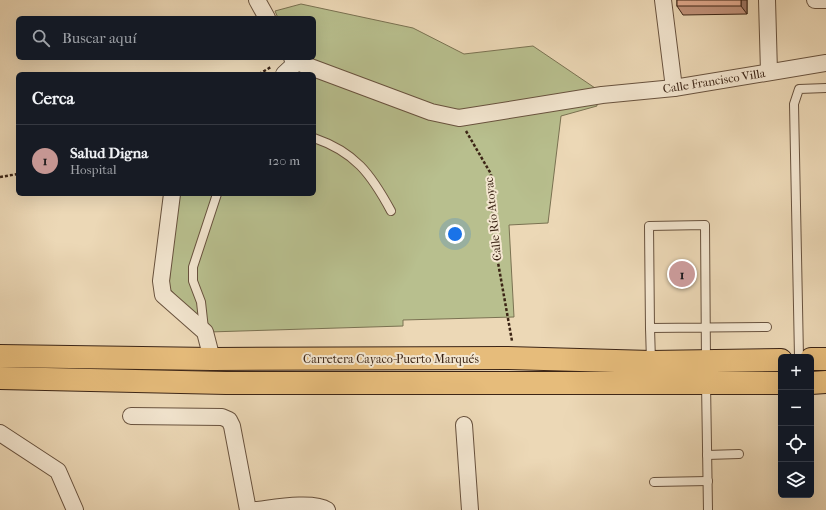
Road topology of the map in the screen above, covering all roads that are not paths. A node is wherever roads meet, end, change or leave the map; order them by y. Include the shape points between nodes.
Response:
1 (257, 0) edge
2 (663, 0) edge
3 (767, 0) edge
4 (815, 0) edge
5 (826, 0) edge
6 (266, 16) edge
7 (294, 60) edge
8 (826, 63) edge
9 (285, 72) edge
10 (769, 72) junction
11 (674, 88) junction
12 (826, 88) edge
13 (316, 139) edge
14 (172, 196) edge
15 (216, 196) edge
16 (391, 211) dead end
17 (767, 327) dead end
18 (650, 328) junction
19 (706, 328) junction
20 (205, 332) junction
21 (799, 354) edge
22 (0, 356) edge
23 (212, 359) junction
24 (814, 359) edge
25 (826, 359) edge
26 (778, 361) edge
27 (650, 362) junction
28 (706, 373) junction
29 (0, 378) edge
30 (826, 382) edge
31 (778, 383) edge
32 (814, 383) edge
33 (131, 416) dead end
34 (464, 426) dead end
35 (0, 433) edge
36 (740, 454) dead end
37 (707, 455) junction
38 (708, 481) junction
39 (654, 482) dead end
40 (75, 510) edge
41 (248, 510) edge
42 (256, 510) edge
43 (327, 510) edge
44 (470, 510) edge
45 (708, 510) edge

1 - 6 street
2 - 11 street
3 - 10 street
4 - 5 street
7 - 9 street
7 - 11 street, Calle Francisco Villa via 431,112 459,118 602,95
8 - 10 street, Calle Francisco Villa
10 - 11 street, Calle Francisco Villa
12 - 21 lane via 799,89 794,104
13 - 16 lane via 332,144 354,158 376,183
14 - 20 street via 161,281 163,294
15 - 20 lane via 193,267 193,281 201,302
17 - 19 lane
18 - 19 lane
18 - 19 lane via 649,226 705,225
18 - 27 lane
19 - 28 lane
20 - 23 street
22 - 23 main road, Carretera Cayaco-Puerto Marqués
23 - 27 main road, Carretera Cayaco-Puerto Marqués via 508,358
24 - 25 main road
26 - 28 main road, Carretera Cayaco-Puerto Marqués
27 - 28 main road, Carretera Cayaco-Puerto Marqués
28 - 29 main road, Carretera Cayaco-Puerto Marqués via 226,383
28 - 31 main road, Carretera Cayaco-Puerto Marqués
28 - 37 lane
30 - 32 main road
33 - 41 street via 222,417 229,420
34 - 44 street
35 - 40 street via 58,471
36 - 37 lane
37 - 38 lane
38 - 39 lane
38 - 45 lane
42 - 43 street via 322,506

